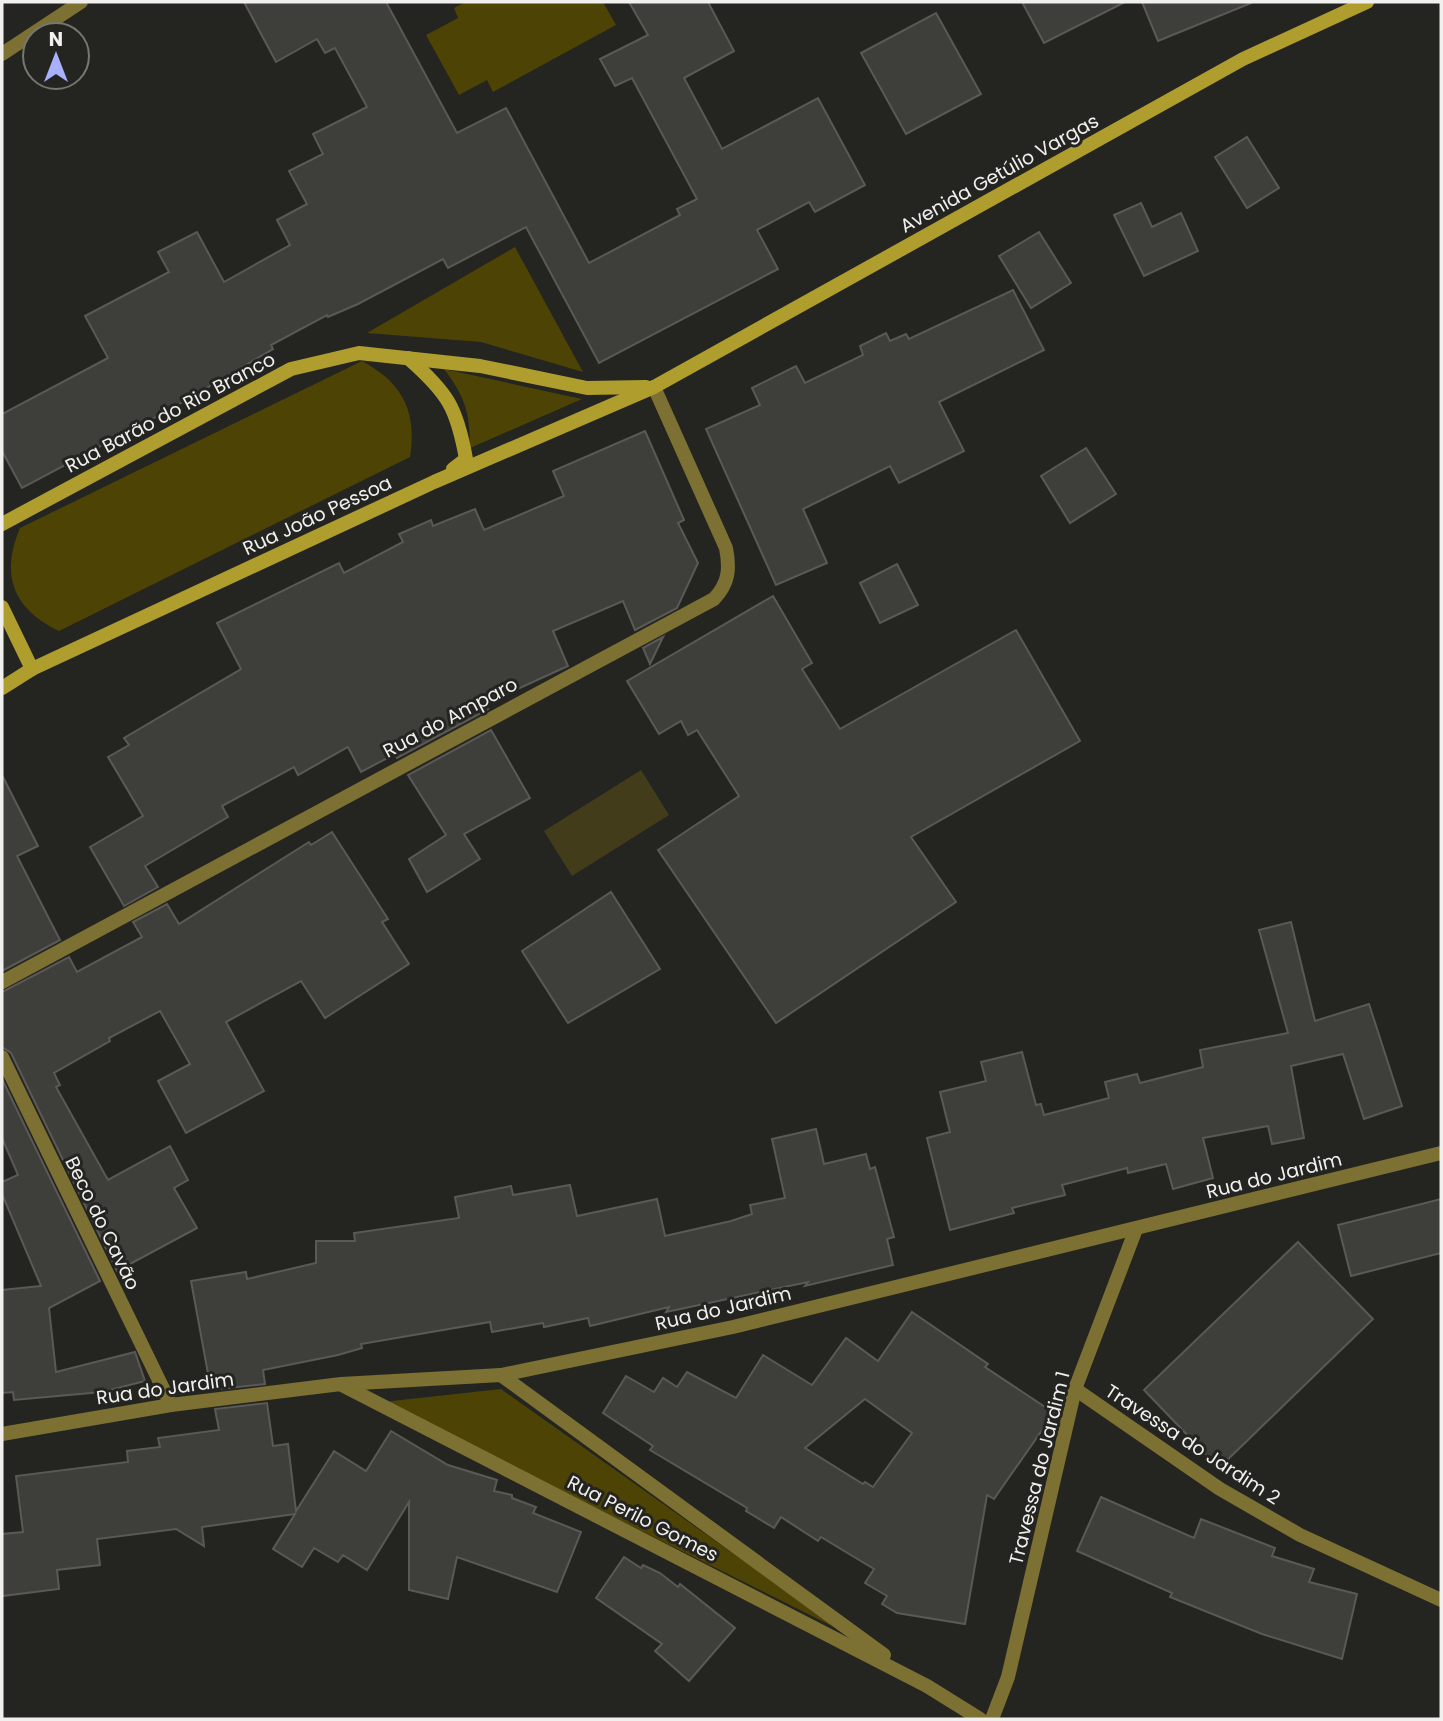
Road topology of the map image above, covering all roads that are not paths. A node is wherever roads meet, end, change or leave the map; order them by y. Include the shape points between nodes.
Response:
1 (81, 2) edge
2 (1367, 2) edge
3 (2, 54) edge
4 (408, 358) junction
5 (654, 387) junction
6 (434, 482) junction
7 (2, 524) edge
8 (2, 607) edge
9 (32, 669) junction
10 (2, 688) edge
11 (2, 982) edge
12 (2, 1057) edge
13 (1441, 1153) edge
14 (1136, 1229) junction
15 (501, 1375) junction
16 (341, 1384) junction
17 (1075, 1389) junction
18 (171, 1405) junction
19 (2, 1434) edge
20 (1441, 1600) edge
21 (927, 1686) junction
22 (980, 1719) edge
23 (992, 1719) edge

1 - 3 street
2 - 5 main road, Avenida Getúlio Vargas via 1244,59
4 - 5 main road, Rua Barão do Rio Branco via 480,366 587,388
4 - 6 main road via 439,385 459,420 466,459
4 - 7 main road, Rua Barão do Rio Branco via 359,353 291,369
5 - 6 main road, Rua João Pessoa
5 - 11 street, Rua do Amparo via 726,548 729,568 725,587 714,599
6 - 9 main road, Rua João Pessoa
8 - 9 main road
9 - 10 main road, Rua João Pessoa
12 - 18 street, Beco do Cavão
13 - 14 street, Rua do Jardim
14 - 15 street, Rua do Jardim via 733,1327
14 - 17 street, Travessa do Jardim 1
15 - 16 street, Rua do Jardim
15 - 21 street, Rua Perilo Gomes
16 - 18 street, Rua do Jardim
16 - 21 street, Rua Perilo Gomes
17 - 20 street, Travessa do Jardim 2 via 1220,1489 1300,1535
17 - 23 street, Travessa do Jardim 1 via 1008,1677
18 - 19 street, Rua do Jardim
21 - 22 street, Rua Perilo Gomes

